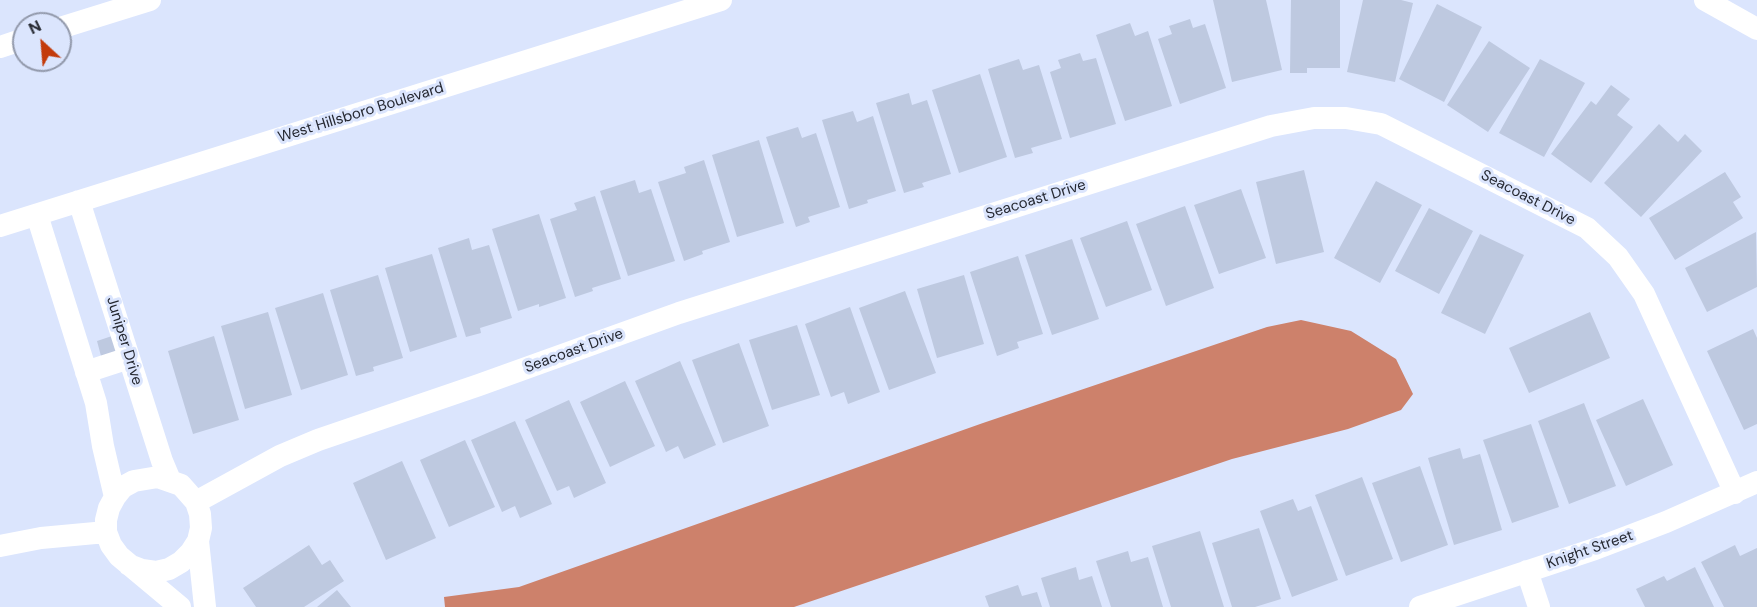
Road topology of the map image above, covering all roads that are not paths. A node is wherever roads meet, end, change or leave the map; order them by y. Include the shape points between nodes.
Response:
1 (150, 0) edge
2 (721, 0) edge
3 (1705, 0) edge
4 (72, 24) edge
5 (1757, 29) edge
6 (79, 201) junction
7 (37, 215) junction
8 (0, 226) edge
9 (129, 358) junction
10 (86, 372) junction
11 (170, 480) junction
12 (1757, 483) edge
13 (1735, 493) junction
14 (115, 497) junction
15 (196, 502) junction
16 (106, 532) junction
17 (198, 541) junction
18 (0, 546) edge
19 (129, 565) junction
20 (1527, 571) junction
21 (180, 607) edge
22 (205, 607) edge
23 (1420, 607) edge
24 (1539, 607) edge

1 - 4 street
2 - 6 street, West Hillsboro Boulevard
3 - 5 street
6 - 7 street, West Hillsboro Boulevard
6 - 9 street, Juniper Drive
7 - 8 street, West Hillsboro Boulevard
7 - 10 street
9 - 10 street
9 - 11 street, Juniper Drive
10 - 14 street
11 - 14 street via 158,477 134,481
11 - 15 street via 181,485
12 - 13 street, Knight Street
13 - 15 street, Seacoast Drive via 1644,294 1618,257 1587,228 1381,124 1314,118 1260,130 679,313 318,440
13 - 20 street, Knight Street via 1625,538
14 - 16 street via 109,508
15 - 17 street via 201,528
16 - 18 street
16 - 19 street via 118,556
17 - 19 street via 181,562 169,569 156,572
17 - 22 street
19 - 21 street
20 - 23 street, Knight Street
20 - 24 street

